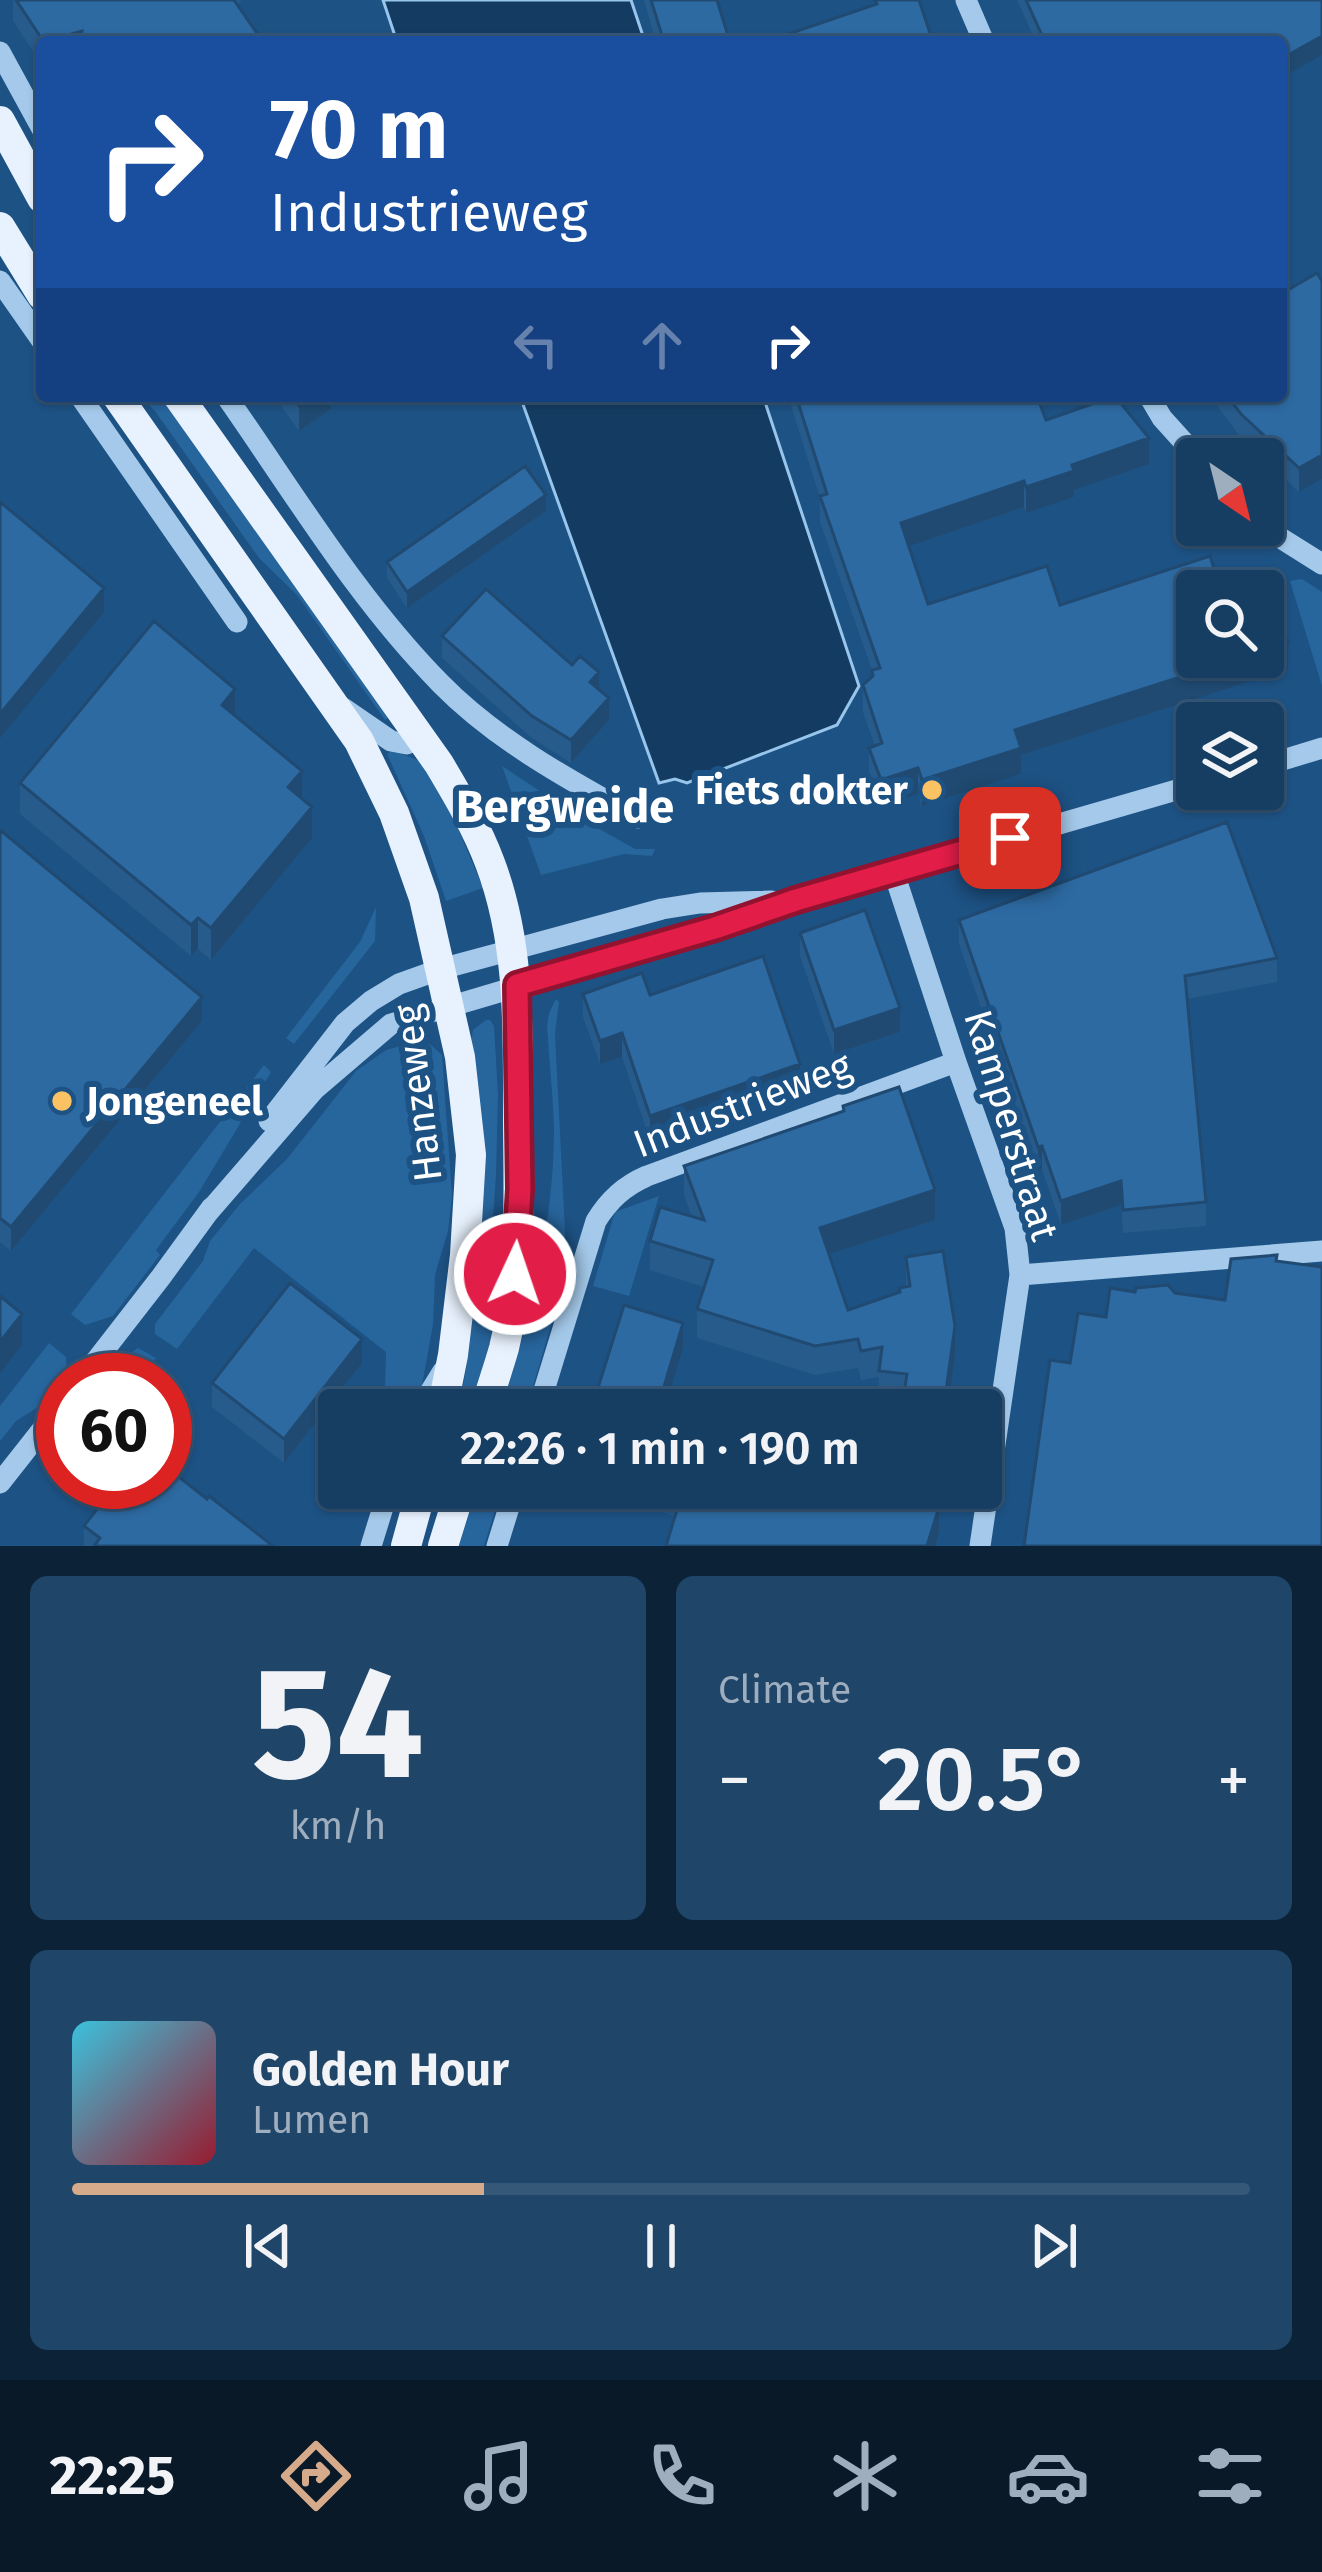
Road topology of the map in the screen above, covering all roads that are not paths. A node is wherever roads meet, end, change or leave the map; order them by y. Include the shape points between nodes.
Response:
1 (965, 0) edge
2 (981, 36) edge
3 (0, 52) edge
4 (36, 118) edge
5 (0, 121) edge
6 (36, 187) edge
7 (0, 227) edge
8 (0, 280) edge
9 (36, 285) edge
10 (36, 332) edge
11 (84, 402) edge
12 (121, 402) edge
13 (182, 402) edge
14 (230, 402) edge
15 (1153, 402) edge
16 (1180, 438) edge
17 (1284, 540) edge
18 (1322, 564) edge
19 (237, 622) dead end
20 (333, 701) junction
21 (419, 737) junction
22 (1322, 748) edge
23 (1284, 760) edge
24 (1176, 790) edge
25 (638, 818) dead end
26 (894, 873) junction
27 (796, 900) junction
28 (512, 950) junction
29 (441, 969) junction
30 (517, 985) junction
31 (449, 1006) junction
32 (956, 1062) junction
33 (206, 1215) junction
34 (1322, 1251) edge
35 (1020, 1276) junction
36 (101, 1353) edge
37 (452, 1354) junction
38 (431, 1389) edge
39 (446, 1389) edge
40 (491, 1389) edge
41 (544, 1389) edge
42 (36, 1437) edge
43 (0, 1483) edge
44 (382, 1509) edge
45 (416, 1509) edge
46 (454, 1509) edge
47 (508, 1509) edge
48 (370, 1546) edge
49 (406, 1546) edge
50 (443, 1546) edge
51 (497, 1546) edge
52 (980, 1546) edge

1 - 2 street
3 - 4 street
5 - 6 main road
7 - 9 main road
8 - 10 street
11 - 19 street
12 - 20 main road, Hanzeweg
13 - 21 main road
14 - 25 street via 382,617 440,683 559,774
15 - 16 street
17 - 18 street
20 - 21 street, Hanzeweg via 391,741
20 - 29 main road, Hanzeweg via 394,813
21 - 28 main road via 474,826
22 - 23 street
24 - 26 street
26 - 27 street
26 - 32 street, Kamperstraat
27 - 28 street via 681,905
27 - 30 street
28 - 29 street
28 - 30 main road
29 - 31 main road, Hanzeweg
29 - 33 street via 399,984 345,1023
30 - 31 street
30 - 40 main road via 515,1274
31 - 33 street via 391,1024 360,1049 304,1100
31 - 37 main road, Hanzeweg via 471,1155
32 - 35 street, Kamperstraat via 1015,1228
32 - 41 street, Industrieweg via 631,1184 596,1221
33 - 36 street
34 - 35 street
35 - 52 street, Kamperstraat
37 - 38 street, Hanzeweg
37 - 39 main road, Hanzeweg
42 - 43 street
44 - 48 street
45 - 49 main road
46 - 50 main road
47 - 51 street

